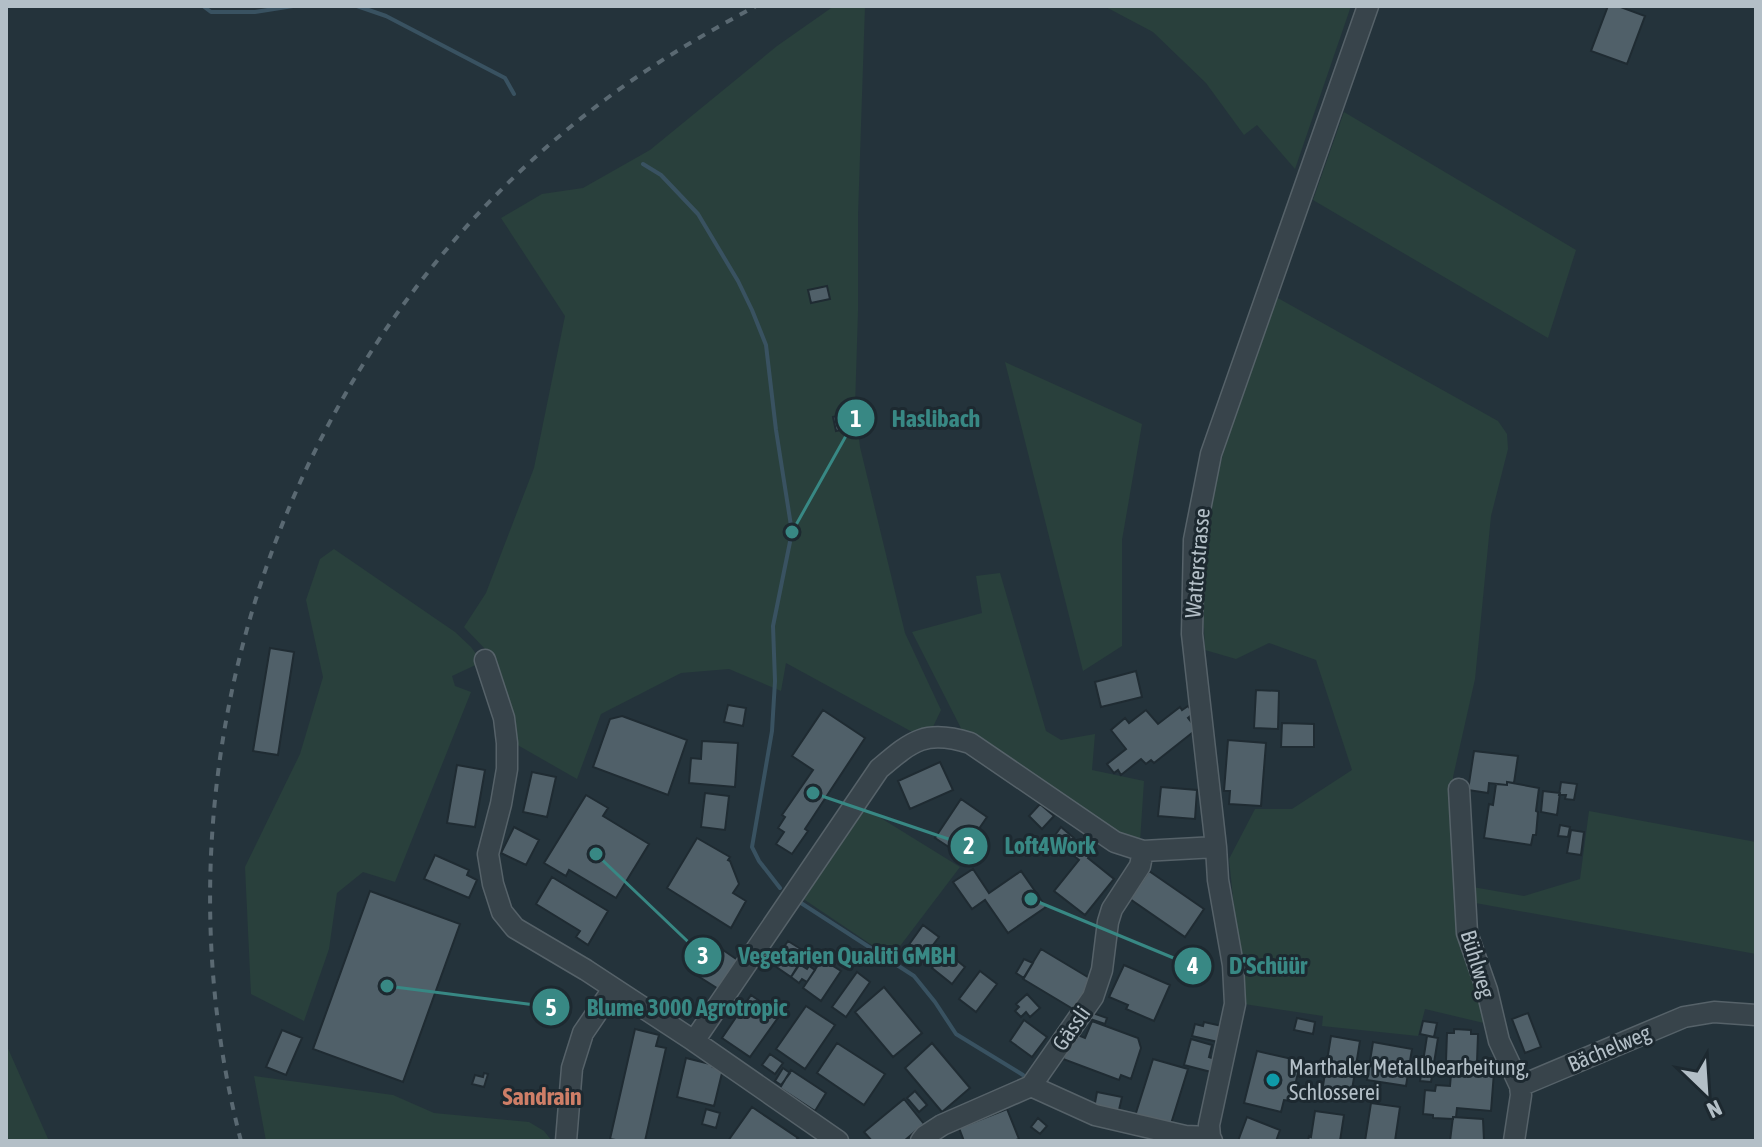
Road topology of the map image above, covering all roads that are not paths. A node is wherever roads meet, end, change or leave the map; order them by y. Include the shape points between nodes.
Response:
1 (1368, 6) edge
2 (485, 660) dead end
3 (1459, 789) dead end
4 (1216, 847) junction
5 (1143, 851) junction
6 (613, 989) junction
7 (1756, 1015) edge
8 (694, 1041) junction
9 (1031, 1086) junction
10 (1520, 1086) junction
11 (1211, 1139) edge
12 (566, 1141) edge
13 (838, 1141) edge
14 (921, 1141) edge
15 (1514, 1141) edge

1 - 4 street, Watterstrasse via 1211,454 1194,540 1192,634
2 - 6 street via 507,743 507,769 488,854 502,912 515,928
3 - 10 street, Bühlweg via 1467,933 1499,1041
4 - 5 street
4 - 11 street, Watterstrasse via 1235,1004 1209,1125
5 - 8 street via 1115,842 970,743 949,736 924,737 879,769
5 - 9 street, Gässli via 1140,866 1112,909 1093,997
6 - 8 street
6 - 12 street via 583,1033 572,1068
7 - 10 street, Bächelweg via 1714,1012 1684,1017
8 - 13 street
9 - 11 street via 1095,1115
9 - 14 street via 942,1125
10 - 15 street

